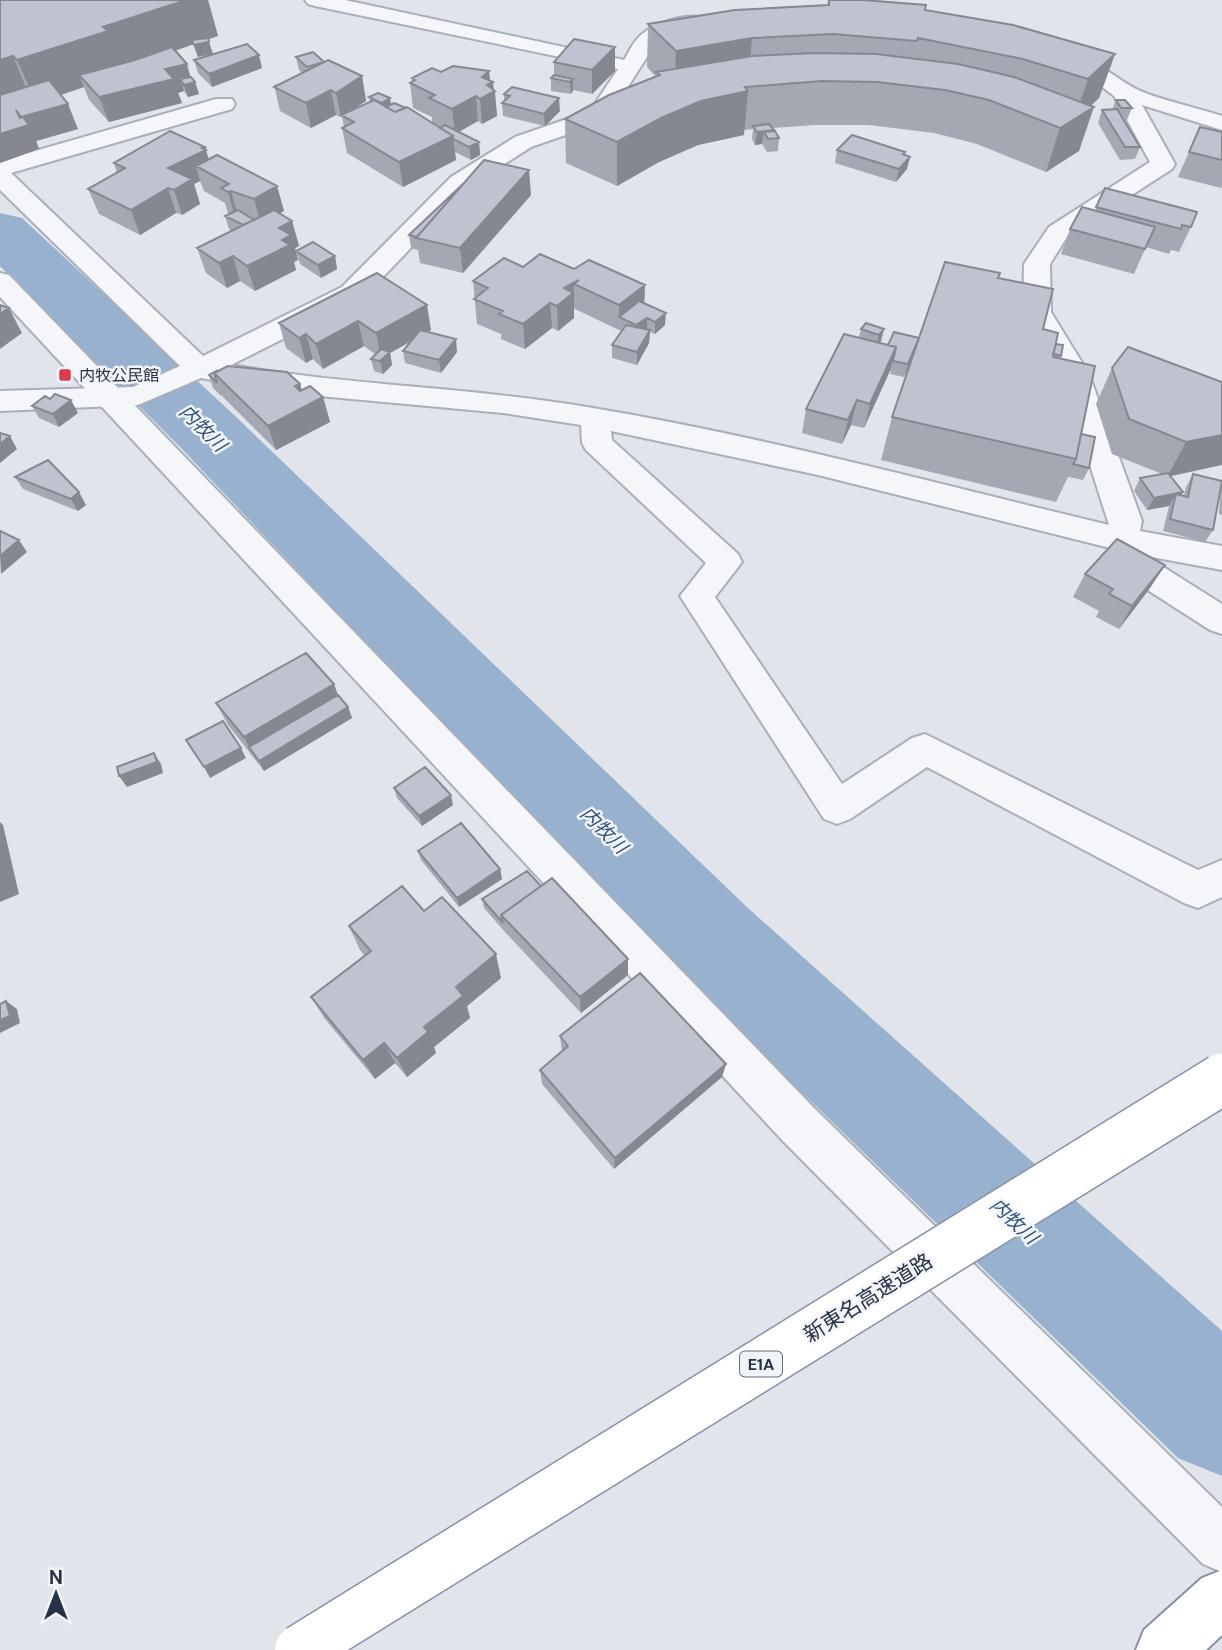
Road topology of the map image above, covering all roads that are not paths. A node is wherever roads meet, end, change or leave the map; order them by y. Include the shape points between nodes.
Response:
1 (315, 0) edge
2 (719, 20) edge
3 (1032, 44) edge
4 (631, 66) junction
5 (1123, 92) junction
6 (224, 104) dead end
7 (1222, 123) edge
8 (0, 169) edge
9 (0, 176) edge
10 (0, 281) edge
11 (192, 372) junction
12 (123, 396) junction
13 (0, 401) edge
14 (596, 418) junction
15 (1123, 540) junction
16 (1222, 558) edge
17 (1222, 621) edge
18 (1222, 877) edge
19 (1222, 1079) edge
20 (1222, 1545) edge
21 (1222, 1598) edge
22 (300, 1650) edge
23 (1164, 1650) edge

1 - 4 street
2 - 4 street via 679,24 649,39
3 - 5 street via 1100,74
4 - 11 street via 598,116 523,142 460,182 352,293
5 - 7 street
5 - 15 street via 1163,164 1058,232 1037,264 1037,312 1075,374 1126,521
6 - 8 street
9 - 11 street
10 - 12 street
11 - 12 street
11 - 14 street via 503,403
12 - 13 street
12 - 20 street via 798,1124
14 - 15 street via 818,465
14 - 18 street via 597,443 726,562 697,596 837,808 925,749 1198,890
15 - 16 street
15 - 17 street via 1133,565
19 - 22 highway, 新東名高速道路 / E1A, bridge
21 - 23 highway

